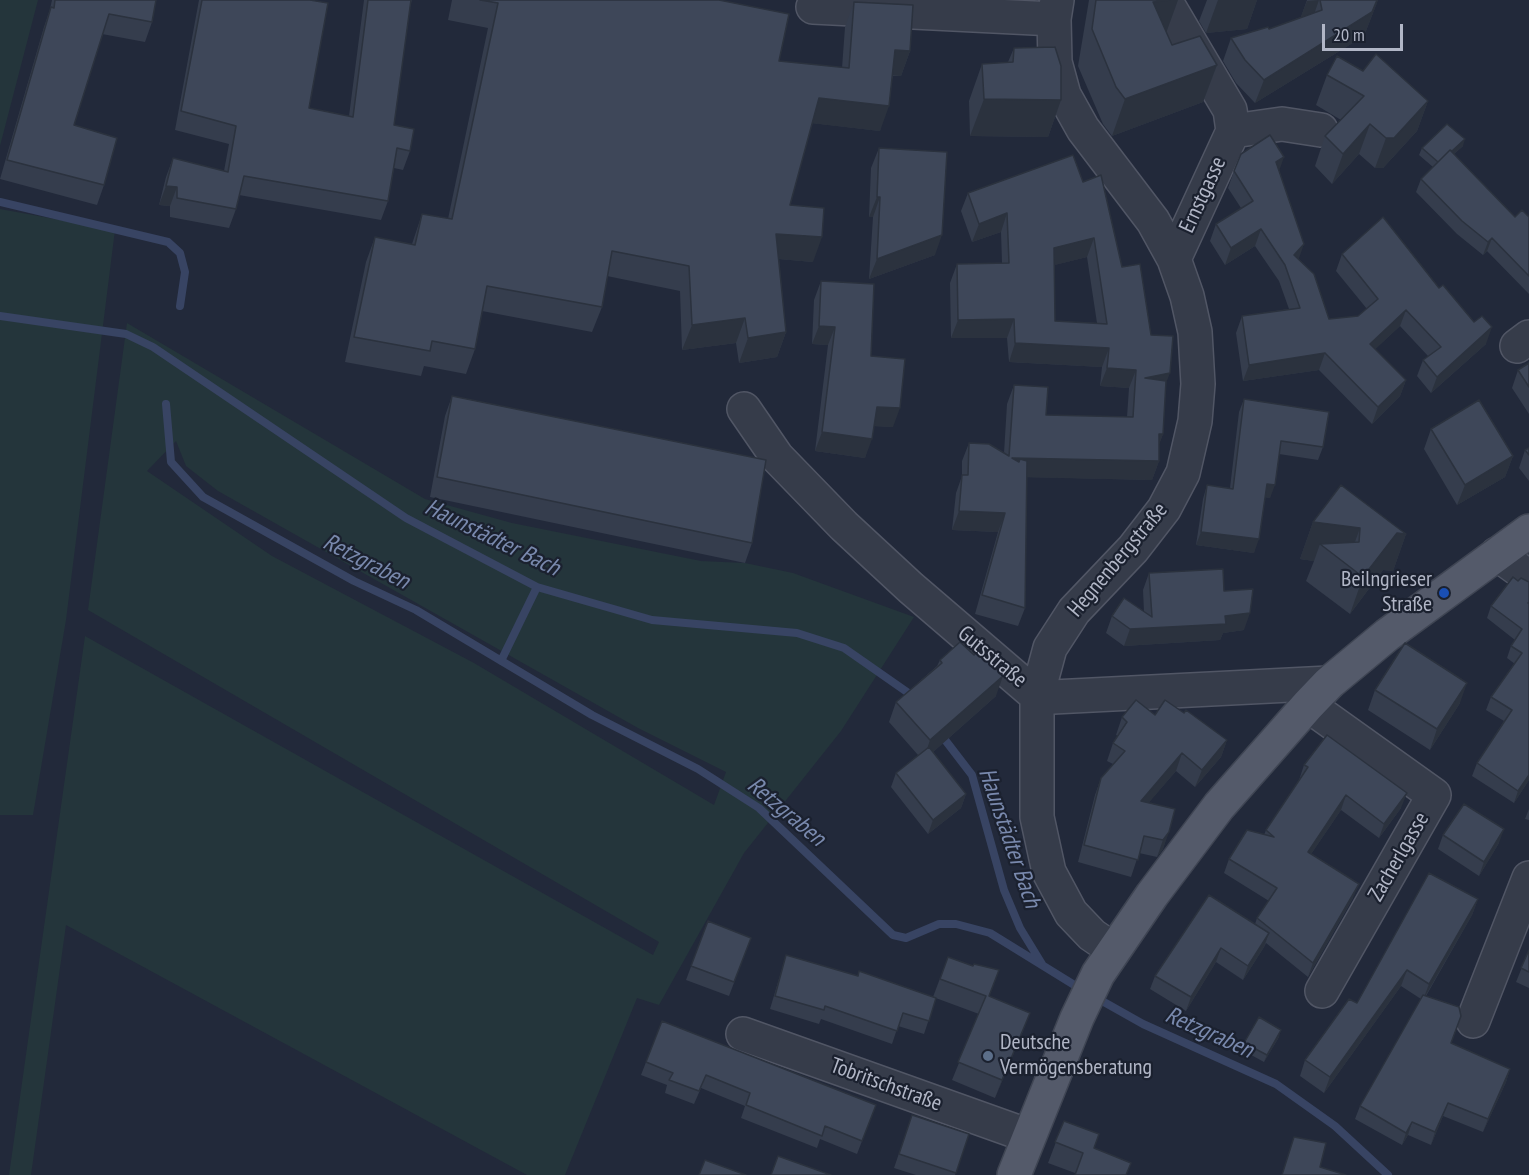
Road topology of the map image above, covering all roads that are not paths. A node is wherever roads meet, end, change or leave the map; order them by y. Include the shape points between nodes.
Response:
1 (1165, 0) edge
2 (813, 7) dead end
3 (1056, 9) edge
4 (1321, 130) dead end
5 (1233, 131) junction
6 (1174, 259) junction
7 (744, 409) dead end
8 (1529, 531) edge
9 (1497, 554) junction
10 (1529, 577) edge
11 (1318, 694) junction
12 (1038, 696) junction
13 (1529, 878) edge
14 (1106, 962) junction
15 (1322, 991) dead end
16 (1473, 1021) dead end
17 (743, 1034) dead end
18 (1029, 1136) junction
19 (1014, 1175) edge

1 - 5 street, Ernstgasse via 1230,110
2 - 3 street
3 - 6 street, Hegnenbergstraße via 1055,62 1064,95 1083,129 1153,221
4 - 5 street, Ernstgasse via 1282,124
5 - 6 street, Ernstgasse
6 - 12 street, Hegnenbergstraße via 1195,333 1197,374 1194,433 1183,473 1164,508 1133,549 1074,611 1050,648
7 - 12 street, Gutsstraße via 777,456 844,526
8 - 9 main road
9 - 10 street
9 - 11 main road via 1387,635
11 - 12 street, Gutsstraße
11 - 14 main road via 1219,806
11 - 15 street, Zacherlgasse via 1434,795
12 - 14 street, Hegnenbergstraße via 1037,817 1048,872
13 - 16 street
14 - 18 main road via 1077,1018
17 - 18 street, Tobritschstraße
18 - 19 main road

